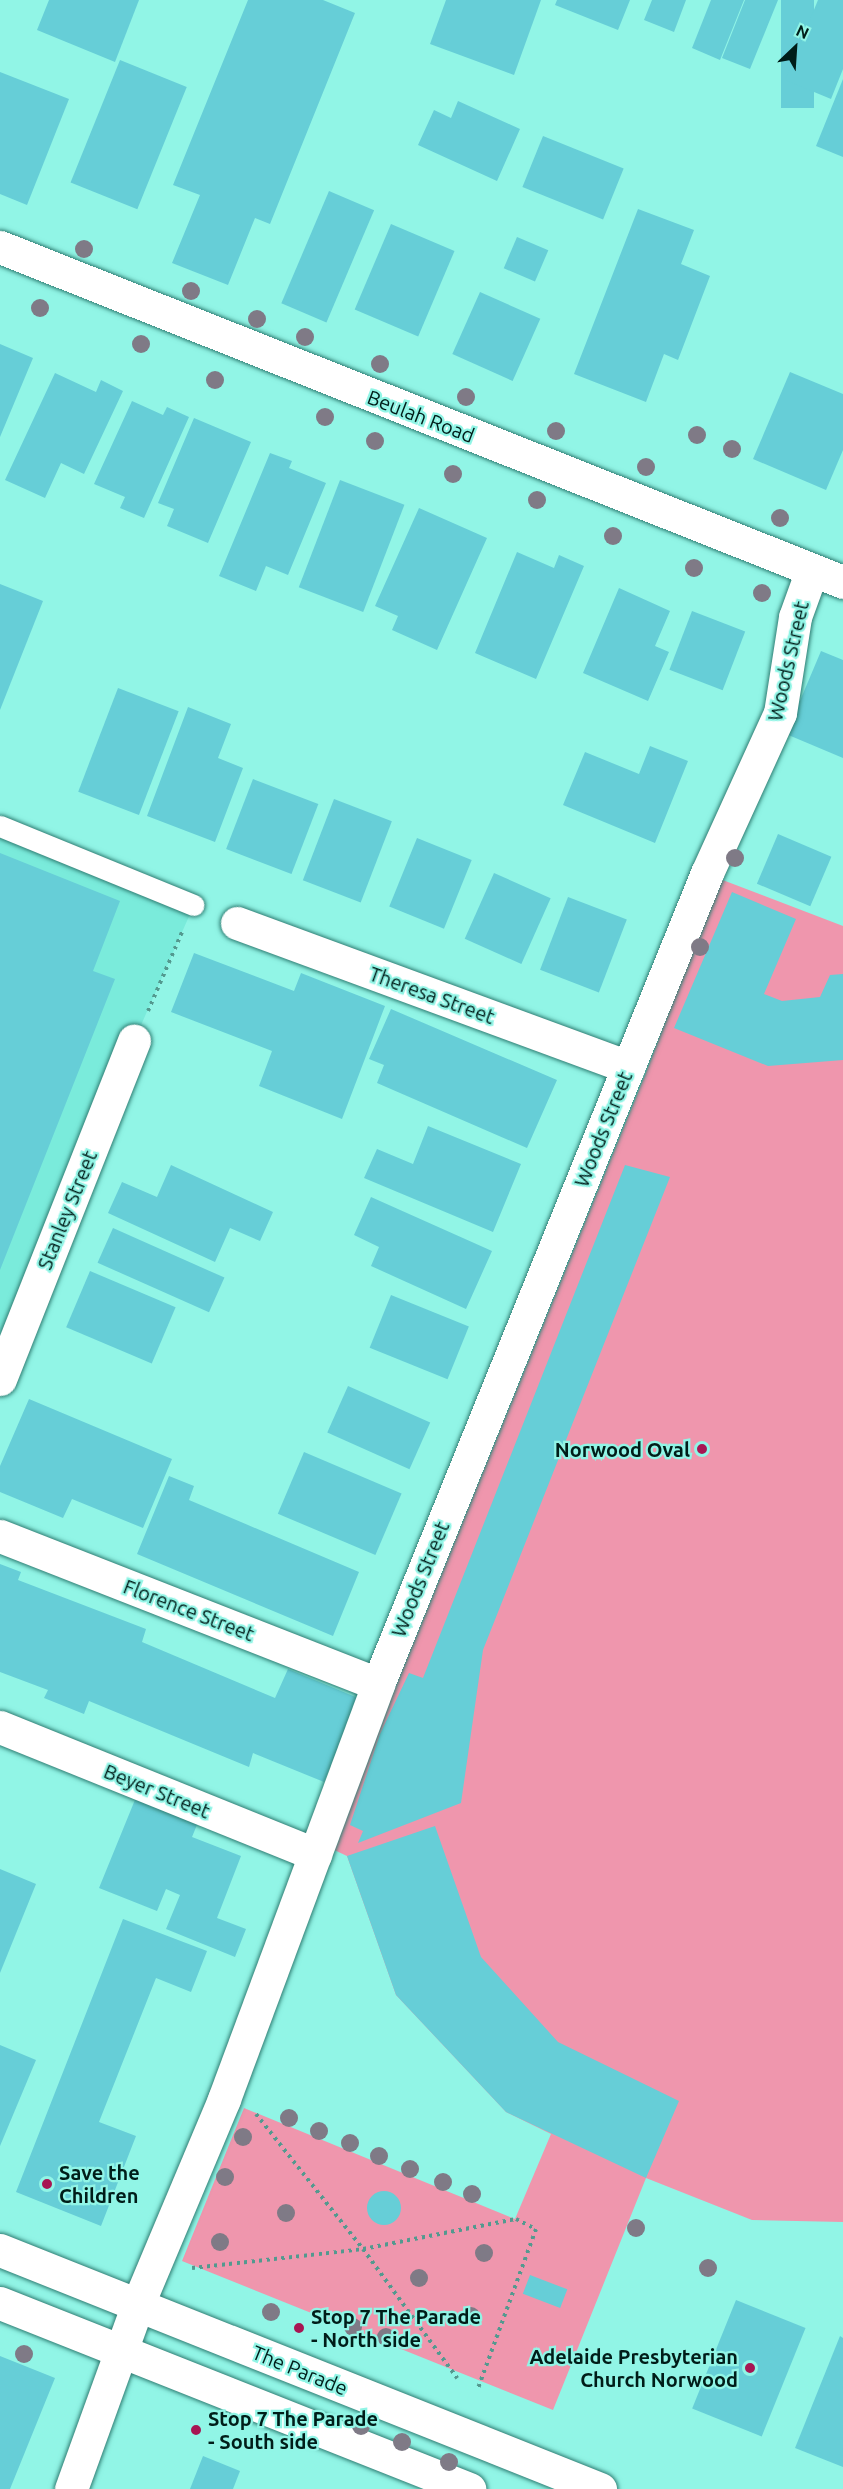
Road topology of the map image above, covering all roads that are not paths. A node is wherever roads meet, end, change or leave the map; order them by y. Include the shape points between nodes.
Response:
1 (0, 247) edge
2 (812, 570) junction
3 (843, 582) edge
4 (0, 826) edge
5 (194, 905) road end
6 (237, 923) dead end
7 (134, 1041) road end
8 (628, 1067) junction
9 (0, 1379) edge
10 (0, 1536) edge
11 (378, 1684) junction
12 (0, 1727) edge
13 (315, 1854) junction
14 (0, 2250) edge
15 (0, 2303) edge
16 (138, 2304) junction
17 (122, 2352) junction
18 (71, 2489) edge
19 (469, 2489) edge
20 (600, 2489) edge

1 - 2 street, Beulah Road
2 - 3 street, Beulah Road
2 - 8 street, Woods Street via 795,617 780,713 707,873
4 - 5 lane
6 - 8 street, Theresa Street
7 - 9 street, Stanley Street
8 - 11 street, Woods Street
10 - 11 street, Florence Street
11 - 13 street, Woods Street
12 - 13 street, Beyer Street
13 - 16 street, Woods Street via 224,2099
14 - 16 street, The Parade
15 - 17 street
16 - 17 street, Woods Street
16 - 20 street, The Parade
17 - 18 street, Woods Street
17 - 19 street

